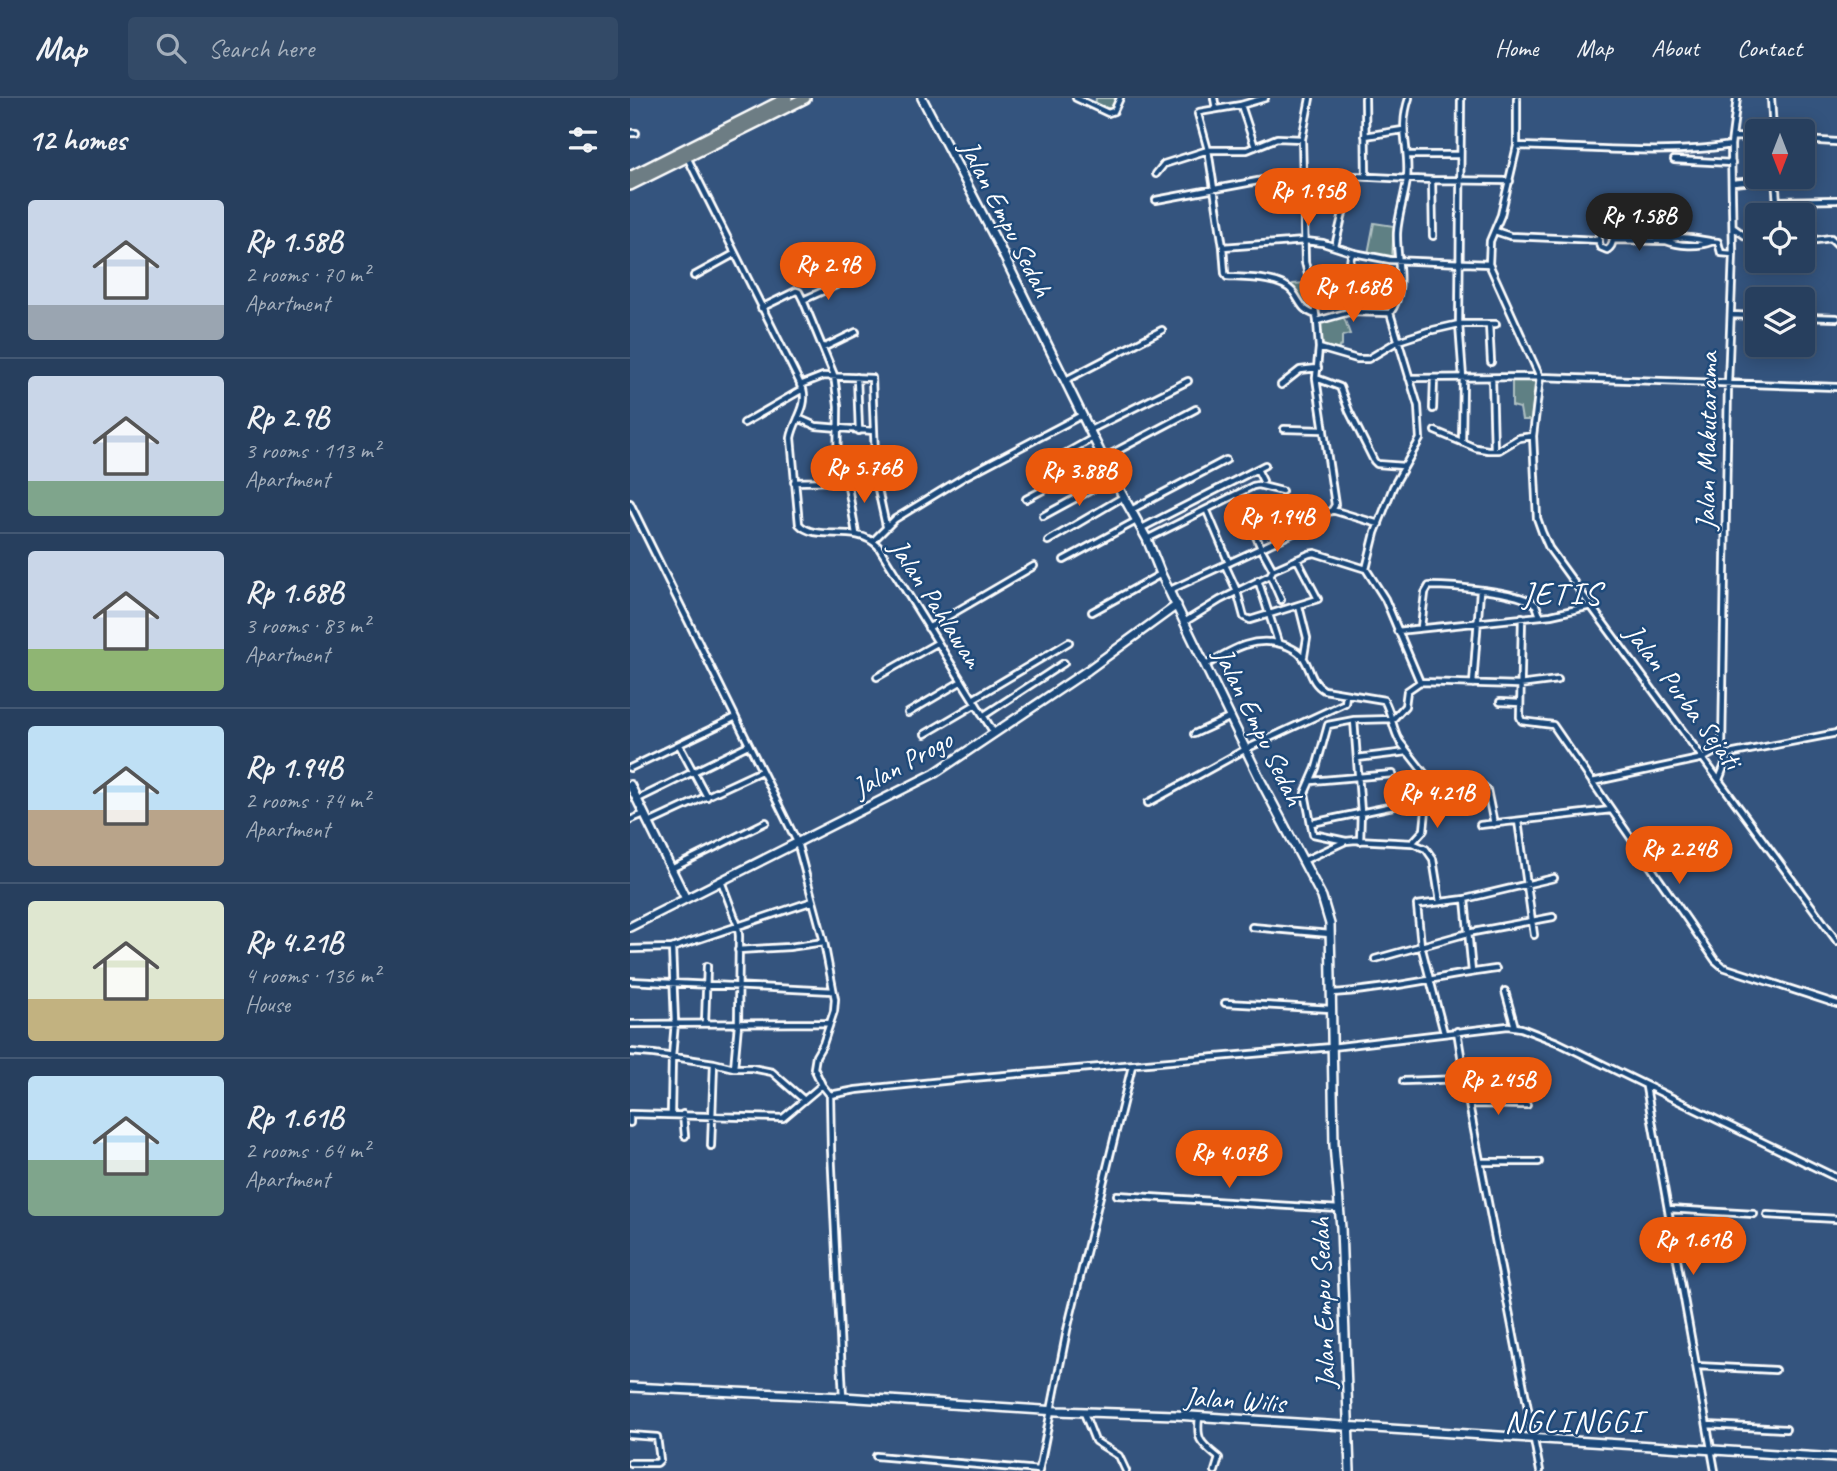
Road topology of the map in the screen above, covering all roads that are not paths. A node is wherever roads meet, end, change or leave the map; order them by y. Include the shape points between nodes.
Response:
1 (806, 98) edge
2 (922, 98) edge
3 (1076, 98) edge
4 (1119, 98) edge
5 (1214, 98) edge
6 (1265, 98) edge
7 (1310, 98) edge
8 (1365, 98) edge
9 (1409, 98) edge
10 (1461, 98) edge
11 (1517, 98) edge
12 (1737, 98) edge
13 (1772, 98) edge
14 (782, 99) edge
15 (1241, 105) junction
16 (1216, 109) junction
17 (1773, 119) edge
18 (1403, 130) junction
19 (1365, 136) junction
20 (1732, 137) junction
21 (1745, 138) edge
22 (1302, 139) junction
23 (1815, 141) edge
24 (1837, 142) edge
25 (1731, 145) junction
26 (1517, 146) junction
27 (1255, 147) junction
28 (1208, 150) junction
29 (686, 154) junction
30 (1408, 155) junction
31 (1460, 155) junction
32 (1674, 160) dead end
33 (1732, 163) junction
34 (1156, 174) dead end
35 (1302, 176) junction
36 (1352, 176) junction
37 (630, 177) edge
38 (1366, 177) junction
39 (1406, 179) junction
40 (1432, 180) junction
41 (1459, 181) junction
42 (1510, 181) junction
43 (1745, 182) edge
44 (1733, 183) junction
45 (630, 185) edge
46 (1214, 189) junction
47 (1776, 189) edge
48 (1156, 200) dead end
49 (1837, 200) edge
50 (1777, 201) joint
51 (1733, 228) junction
52 (1495, 231) junction
53 (1433, 236) dead end
54 (1745, 236) edge
55 (1599, 240) junction
56 (1613, 240) junction
57 (1815, 240) edge
58 (1305, 241) junction
59 (1837, 244) edge
60 (1335, 246) junction
61 (1223, 247) junction
62 (1354, 253) junction
63 (734, 254) junction
64 (1733, 254) junction
65 (1394, 260) junction
66 (1461, 262) junction
67 (1489, 264) junction
68 (694, 276) dead end
69 (843, 282) dead end
70 (803, 300) junction
71 (761, 307) junction
72 (1349, 312) junction
73 (1390, 313) junction
74 (1731, 315) junction
75 (1745, 316) edge
76 (1815, 317) edge
77 (1316, 318) junction
78 (1837, 318) edge
79 (1460, 324) junction
80 (1489, 324) junction
81 (1496, 324) dead end
82 (1163, 330) dead end
83 (856, 332) dead end
84 (1398, 341) junction
85 (823, 348) junction
86 (1319, 348) junction
87 (1490, 362) dead end
88 (1318, 368) junction
89 (834, 375) junction
90 (856, 377) junction
91 (1316, 377) junction
92 (1540, 377) junction
93 (1410, 378) junction
94 (1434, 378) junction
95 (1463, 378) junction
96 (1492, 378) junction
97 (1066, 380) junction
98 (1188, 381) dead end
99 (1728, 384) junction
100 (1280, 385) dead end
101 (802, 387) junction
102 (1837, 387) edge
103 (1196, 409) dead end
104 (1433, 409) dead end
105 (1082, 415) junction
106 (798, 418) junction
107 (744, 423) dead end
108 (1284, 429) dead end
109 (838, 430) junction
110 (1324, 430) junction
111 (859, 431) junction
112 (874, 431) junction
113 (1435, 431) dead end
114 (1091, 434) junction
115 (1533, 436) junction
116 (1462, 442) junction
117 (1494, 450) junction
118 (1102, 457) junction
119 (1226, 460) dead end
120 (1265, 464) dead end
121 (1404, 466) junction
122 (1257, 469) junction
123 (1034, 471) dead end
124 (1113, 478) junction
125 (837, 480) junction
126 (847, 480) junction
127 (891, 480) dead end
128 (876, 481) junction
129 (1263, 481) dead end
130 (794, 482) junction
131 (1282, 491) dead end
132 (1238, 495) junction
133 (1123, 497) junction
134 (1026, 499) dead end
135 (630, 503) edge
136 (1130, 510) junction
137 (1332, 510) junction
138 (1207, 511) junction
139 (1043, 516) dead end
140 (1379, 524) junction
141 (1139, 525) junction
142 (886, 526) junction
143 (856, 534) junction
144 (1147, 539) junction
145 (873, 541) junction
146 (1048, 541) dead end
147 (1261, 548) junction
148 (1297, 559) junction
149 (1064, 560) dead end
150 (1227, 564) junction
151 (1034, 566) dead end
152 (1366, 569) junction
153 (1272, 573) junction
154 (1161, 574) junction
155 (1258, 580) junction
156 (1170, 590) junction
157 (1237, 591) junction
158 (1480, 591) junction
159 (1281, 600) dead end
160 (1177, 606) junction
161 (1299, 606) junction
162 (1591, 606) junction
163 (1092, 612) dead end
164 (1269, 614) junction
165 (1540, 616) junction
166 (1522, 617) junction
167 (1186, 621) junction
168 (1479, 621) junction
169 (1421, 627) junction
170 (928, 628) junction
171 (1397, 631) junction
172 (1069, 642) dead end
173 (1278, 642) junction
174 (937, 643) junction
175 (1303, 657) junction
176 (1063, 663) dead end
177 (1206, 665) junction
178 (877, 677) dead end
179 (1558, 680) dead end
180 (962, 681) junction
181 (1420, 682) junction
182 (1473, 684) junction
183 (1519, 685) junction
184 (1346, 695) junction
185 (974, 701) junction
186 (1500, 702) dead end
187 (1520, 703) junction
188 (908, 713) dead end
189 (983, 716) junction
190 (1231, 716) junction
191 (734, 718) junction
192 (1393, 719) junction
193 (1354, 720) junction
194 (994, 733) junction
195 (1837, 733) edge
196 (925, 734) dead end
197 (1194, 734) dead end
198 (679, 745) junction
199 (748, 745) junction
200 (1722, 748) junction
201 (1246, 749) junction
202 (1408, 752) junction
203 (1729, 754) junction
204 (1357, 758) junction
205 (1704, 758) junction
206 (630, 768) edge
207 (761, 771) junction
208 (692, 772) junction
209 (1393, 774) dead end
210 (1359, 778) junction
211 (1720, 780) junction
212 (1311, 781) junction
213 (1592, 782) junction
214 (630, 785) edge
215 (707, 797) junction
216 (1443, 797) junction
217 (638, 799) junction
218 (1427, 800) junction
219 (1148, 803) dead end
220 (1611, 810) junction
221 (1362, 812) junction
222 (644, 814) junction
223 (630, 820) edge
224 (1518, 821) junction
225 (766, 822) dead end
226 (649, 823) junction
227 (1312, 823) junction
228 (1494, 824) junction
229 (1480, 825) dead end
230 (1346, 841) junction
231 (1360, 841) junction
232 (797, 842) junction
233 (1412, 843) junction
234 (1304, 861) junction
235 (671, 869) junction
236 (1553, 878) dead end
237 (721, 881) junction
238 (1526, 884) junction
239 (685, 897) junction
240 (1465, 899) junction
241 (813, 901) junction
242 (1440, 902) junction
243 (1553, 917) dead end
244 (1532, 921) junction
245 (738, 926) junction
246 (630, 927) edge
247 (1252, 927) dead end
248 (1468, 933) junction
249 (1330, 934) junction
250 (1534, 935) dead end
251 (1837, 941) edge
252 (824, 942) junction
253 (1421, 945) junction
254 (672, 948) junction
255 (630, 949) edge
256 (738, 950) junction
257 (1375, 959) dead end
258 (707, 966) dead end
259 (1496, 969) dead end
260 (1472, 972) junction
261 (1431, 979) junction
262 (630, 981) edge
263 (674, 982) junction
264 (706, 986) junction
265 (738, 987) junction
266 (1505, 990) dead end
267 (833, 991) junction
268 (1332, 993) junction
269 (1225, 1003) dead end
270 (1837, 1004) edge
271 (1332, 1009) junction
272 (675, 1022) junction
273 (705, 1023) junction
274 (830, 1023) junction
275 (630, 1024) edge
276 (738, 1024) junction
277 (1515, 1027) junction
278 (1457, 1031) junction
279 (1444, 1033) junction
280 (1332, 1047) junction
281 (630, 1052) edge
282 (672, 1057) junction
283 (714, 1063) junction
284 (1132, 1066) junction
285 (734, 1068) junction
286 (1463, 1068) junction
287 (1495, 1068) junction
288 (1523, 1069) dead end
289 (1464, 1079) junction
290 (1403, 1081) dead end
291 (1646, 1087) junction
292 (824, 1088) junction
293 (831, 1095) junction
294 (804, 1100) junction
295 (1469, 1104) junction
296 (1494, 1105) junction
297 (1527, 1105) dead end
298 (671, 1113) junction
299 (630, 1114) edge
300 (683, 1114) junction
301 (712, 1115) junction
302 (630, 1123) edge
303 (685, 1136) dead end
304 (711, 1146) dead end
305 (1480, 1162) junction
306 (1539, 1162) dead end
307 (1837, 1178) edge
308 (1116, 1195) dead end
309 (1668, 1209) junction
310 (1340, 1210) junction
311 (1755, 1214) dead end
312 (1768, 1215) dead end
313 (1837, 1219) edge
314 (1696, 1366) junction
315 (1775, 1370) dead end
316 (630, 1387) edge
317 (843, 1397) junction
318 (1050, 1411) junction
319 (1084, 1413) junction
320 (1199, 1417) junction
321 (1707, 1425) junction
322 (1347, 1427) junction
323 (1786, 1429) dead end
324 (630, 1436) edge
325 (1533, 1438) junction
326 (1711, 1450) junction
327 (876, 1457) dead end
328 (1837, 1458) edge
329 (630, 1462) edge
330 (1039, 1471) edge
331 (1126, 1471) edge
332 (1215, 1471) edge
333 (1349, 1471) edge
334 (1540, 1471) edge
335 (1715, 1471) edge

1 - 29 highway
2 - 97 street, Jalan Empu Sedah
3 - 4 street via 1108,113 1114,111
5 - 16 street
6 - 15 street
7 - 22 street
8 - 19 street
9 - 18 street
10 - 31 street
11 - 26 street
12 - 20 street, Jalan Makutarama
13 - 17 street
14 - 29 highway
15 - 16 street
15 - 27 street
16 - 28 street via 1198,114
18 - 19 street
18 - 30 street
19 - 38 street
20 - 21 street
20 - 25 street, Jalan Makutarama
22 - 27 street via 1277,138
22 - 35 street
23 - 24 street
25 - 26 street via 1666,150
25 - 33 street, Jalan Makutarama
26 - 42 street
27 - 28 street
28 - 34 street via 1164,164
28 - 46 street
29 - 37 highway
29 - 45 highway
29 - 63 street
30 - 31 street
30 - 39 street
31 - 41 street
32 - 33 street
33 - 44 street, Jalan Makutarama
35 - 36 street
35 - 46 street
35 - 58 street
36 - 38 street
36 - 60 street
38 - 39 street
39 - 40 street
39 - 65 street
40 - 41 street
40 - 53 street
41 - 42 street
41 - 66 street
42 - 52 street
43 - 44 street
44 - 51 street, Jalan Makutarama
46 - 48 street
46 - 61 street
47 - 50 street
49 - 50 street
51 - 54 street
51 - 64 street, Jalan Makutarama
52 - 55 street via 1510,236
52 - 67 street
55 - 56 street via 1600,247 1607,250
55 - 56 street via 1601,228 1606,227
56 - 64 street via 1706,239 1718,242 1721,253
57 - 59 street via 1831,238
58 - 60 street
58 - 61 street
58 - 77 street
60 - 62 street
61 - 77 street via 1227,277 1264,279 1287,287
62 - 65 street
62 - 72 street
63 - 68 street
63 - 71 street
64 - 74 street, Jalan Makutarama
65 - 66 street
65 - 73 street via 1400,282
66 - 67 street
66 - 79 street
67 - 92 street
69 - 70 street
70 - 71 street via 796,291
70 - 85 street
71 - 101 street
72 - 73 street
72 - 77 street
73 - 84 street
74 - 75 street
74 - 99 street, Jalan Makutarama
76 - 78 street
77 - 86 street
79 - 80 street
79 - 84 street
79 - 95 street
80 - 81 street
80 - 87 street
82 - 97 street
83 - 85 street
84 - 86 street via 1362,360
84 - 93 street
85 - 89 street
86 - 88 street
88 - 91 street
88 - 100 street via 1300,370
89 - 90 street
89 - 101 street
89 - 109 street
90 - 111 street
90 - 112 street via 873,378
91 - 110 street
91 - 121 street via 1340,387 1374,461
92 - 96 street
92 - 99 street
92 - 115 street, Jalan Purba Sejati
93 - 94 street
93 - 121 street via 1420,439
94 - 95 street
94 - 104 street
95 - 96 street
95 - 116 street
96 - 117 street
97 - 105 street, Jalan Empu Sedah
98 - 114 street
99 - 102 street
99 - 200 street, Jalan Makutarama
101 - 106 street, Jalan Pahlawan via 805,402
101 - 107 street
103 - 118 street
105 - 114 street, Jalan Empu Sedah
105 - 142 street via 964,477
106 - 109 street
106 - 130 street, Jalan Pahlawan via 792,438
108 - 110 street
109 - 111 street
109 - 125 street
110 - 137 street via 1336,501
111 - 112 street
112 - 128 street
113 - 116 street
114 - 118 street, Jalan Empu Sedah
114 - 123 street
115 - 117 street
115 - 162 street, Jalan Purba Sejati via 1537,518 1549,548
116 - 117 street
118 - 124 street, Jalan Empu Sedah
118 - 134 street
119 - 136 street
120 - 122 street
121 - 140 street
122 - 129 street
122 - 141 street
124 - 133 street, Jalan Empu Sedah
124 - 139 street
125 - 126 street
125 - 130 street
126 - 128 street
126 - 143 street
127 - 128 street
128 - 142 street
130 - 143 street, Jalan Pahlawan via 797,516 803,528
131 - 132 street via 1256,485
132 - 138 street
132 - 147 street
133 - 136 street, Jalan Empu Sedah
133 - 146 street
135 - 191 street
136 - 141 street, Jalan Empu Sedah
137 - 140 street
137 - 147 street
138 - 144 street
138 - 150 street
140 - 152 street
141 - 144 street, Jalan Empu Sedah
141 - 149 street
142 - 145 street
143 - 145 street, Jalan Pahlawan
144 - 154 street, Jalan Empu Sedah
145 - 170 street, Jalan Pahlawan
147 - 150 street
147 - 153 street
148 - 152 street via 1312,554
148 - 153 street
148 - 161 street via 1318,599
150 - 156 street
150 - 157 street
151 - 170 street
152 - 171 street via 1380,588
153 - 155 street
153 - 159 street
154 - 156 street, Jalan Empu Sedah
154 - 163 street
155 - 157 street
155 - 164 street
156 - 160 street, Jalan Empu Sedah
157 - 164 street via 1247,619
157 - 167 street
158 - 165 street via 1531,600
158 - 168 street
158 - 169 street via 1429,586
160 - 167 street, Jalan Empu Sedah
160 - 194 street, Jalan Progo
161 - 164 street
161 - 175 street via 1307,638
162 - 165 street
162 - 205 street, Jalan Purba Sejati
164 - 173 street
165 - 166 street
166 - 168 street
166 - 183 street
167 - 177 street, Jalan Empu Sedah
168 - 169 street
168 - 182 street
169 - 171 street
170 - 174 street, Jalan Pahlawan
171 - 181 street
172 - 185 street
173 - 175 street
173 - 177 street via 1238,646
174 - 178 street
174 - 180 street, Jalan Pahlawan
175 - 184 street via 1317,686
176 - 189 street
177 - 190 street, Jalan Empu Sedah
179 - 183 street
180 - 185 street, Jalan Pahlawan
180 - 188 street
181 - 182 street
181 - 192 street via 1407,691 1405,706
182 - 183 street
183 - 187 street
184 - 192 street via 1384,700
184 - 201 street via 1345,703
185 - 189 street, Jalan Pahlawan
185 - 196 street
186 - 187 street
187 - 213 street via 1522,722 1553,725
189 - 194 street, Jalan Pahlawan
190 - 197 street
190 - 201 street, Jalan Empu Sedah
191 - 198 street
191 - 199 street
192 - 193 street
192 - 202 street via 1395,734
193 - 204 street
193 - 212 street via 1328,725
194 - 232 street, Jalan Progo via 935,773
195 - 203 street
198 - 206 street
198 - 208 street
199 - 207 street
199 - 208 street
200 - 203 street
200 - 205 street
201 - 219 street
201 - 234 street, Jalan Empu Sedah
202 - 204 street
202 - 216 street
203 - 211 street
204 - 210 street
205 - 211 street, Jalan Purba Sejati
205 - 213 street
207 - 215 street
207 - 232 street
208 - 215 street
208 - 217 street
209 - 210 street
210 - 212 street
210 - 221 street
211 - 251 street, Jalan Purba Sejati
212 - 227 street via 1305,793
213 - 220 street
214 - 217 street
215 - 226 street
216 - 218 street
216 - 228 street via 1485,788
217 - 222 street
218 - 221 street
218 - 233 street via 1424,830
220 - 224 street
220 - 270 street via 1719,964
221 - 227 street
221 - 231 street
222 - 223 street
222 - 226 street
224 - 228 street
224 - 238 street
225 - 235 street
226 - 235 street
227 - 230 street via 1317,836
228 - 229 street
230 - 231 street
230 - 234 street
231 - 233 street
232 - 237 street, Jalan Progo
232 - 241 street
233 - 242 street via 1432,855
234 - 249 street, Jalan Empu Sedah via 1322,898
235 - 239 street
236 - 238 street
237 - 239 street, Jalan Progo
237 - 245 street
238 - 240 street
238 - 244 street
239 - 246 street, Jalan Progo
240 - 242 street
240 - 248 street
241 - 245 street
241 - 252 street
242 - 253 street via 1416,907
243 - 244 street
244 - 248 street
244 - 250 street
245 - 254 street
245 - 256 street
247 - 249 street
248 - 253 street
248 - 260 street
249 - 268 street, Jalan Empu Sedah
252 - 256 street
252 - 267 street
253 - 257 street
253 - 261 street
254 - 255 street
254 - 263 street
256 - 265 street
258 - 264 street
259 - 260 street
260 - 261 street
261 - 268 street
261 - 279 street
262 - 263 street
263 - 264 street
263 - 272 street
264 - 265 street
264 - 273 street
265 - 267 street
265 - 276 street
266 - 277 street
267 - 274 street
268 - 271 street, Jalan Empu Sedah
269 - 271 street
271 - 280 street, Jalan Empu Sedah
272 - 273 street
272 - 275 street
272 - 282 street
273 - 276 street
274 - 276 street
274 - 292 street via 814,1062
276 - 285 street
277 - 278 street
277 - 291 street via 1557,1042
278 - 279 street
278 - 286 street
279 - 280 street
280 - 284 street
280 - 310 street, Jalan Empu Sedah
281 - 282 street
282 - 283 street
282 - 298 street
283 - 285 street
283 - 301 street
284 - 293 street
284 - 318 street
285 - 294 street via 772,1072
286 - 287 street
286 - 289 street
287 - 288 street
287 - 296 street
289 - 290 street
289 - 295 street
291 - 307 street
291 - 309 street
292 - 293 street
292 - 294 street
293 - 317 street
294 - 301 street via 783,1118
295 - 296 street
295 - 305 street
296 - 297 street
298 - 299 street
298 - 300 street
299 - 302 street
300 - 301 street
300 - 303 street
301 - 304 street
305 - 306 street
305 - 325 street
308 - 310 street
309 - 311 street
309 - 314 street
310 - 322 street, Jalan Empu Sedah
312 - 313 street
314 - 315 street
314 - 321 street
316 - 317 street, Jalan Wilis
317 - 318 street, Jalan Wilis
318 - 319 street, Jalan Wilis
318 - 330 street
319 - 320 street, Jalan Wilis
319 - 331 street via 1095,1441 1119,1456
320 - 322 street, Jalan Wilis
320 - 332 street via 1196,1434 1219,1458
321 - 323 street
321 - 326 street
322 - 325 street, Jalan Wilis
322 - 333 street, Jalan Empu Sedah
324 - 329 street via 657,1437 660,1460
325 - 326 street, Jalan Wilis
325 - 334 street
326 - 328 street, Jalan Wilis
326 - 335 street
327 - 330 street

